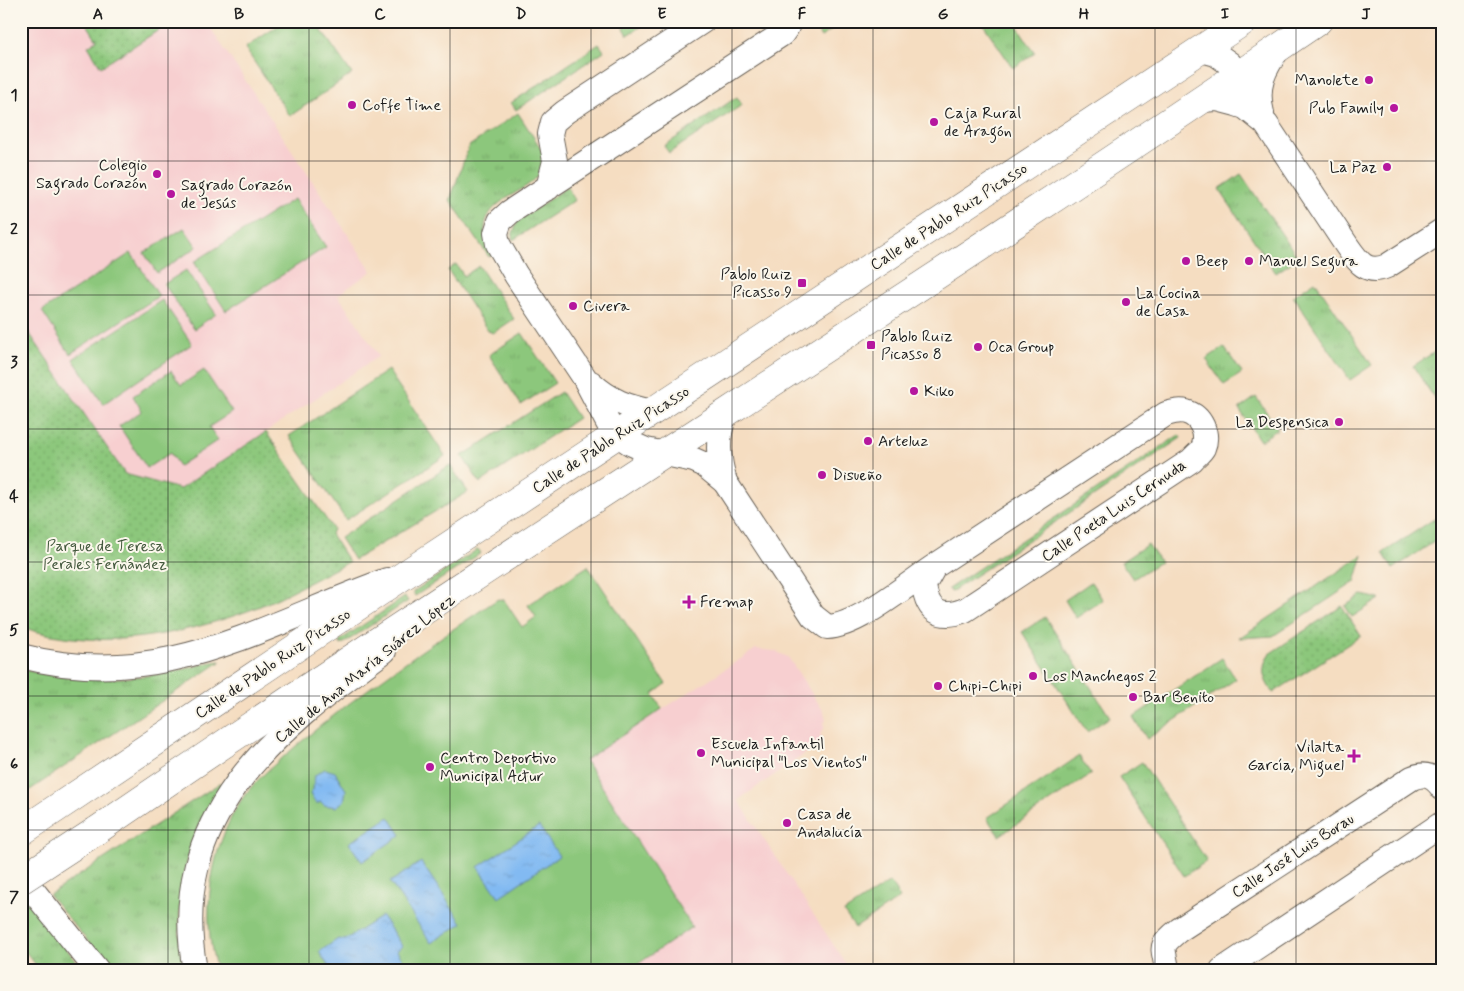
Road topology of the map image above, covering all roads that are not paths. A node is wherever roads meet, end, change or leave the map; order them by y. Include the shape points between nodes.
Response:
1 (704, 21) edge
2 (788, 21) edge
3 (1244, 21) edge
4 (1318, 21) edge
5 (1279, 48) junction
6 (1201, 50) junction
7 (1238, 75) junction
8 (1201, 100) junction
9 (1266, 124) junction
10 (554, 147) junction
11 (595, 158) junction
12 (548, 188) junction
13 (1443, 230) edge
14 (1431, 244) edge
15 (584, 377) junction
16 (653, 412) junction
17 (725, 415) junction
18 (618, 435) junction
19 (666, 454) junction
20 (725, 482) junction
21 (934, 567) junction
22 (488, 568) junction
23 (412, 570) junction
24 (881, 603) junction
25 (934, 610) junction
26 (21, 656) edge
27 (1443, 789) edge
28 (1443, 823) edge
29 (21, 832) edge
30 (21, 876) edge
31 (21, 880) edge
32 (1168, 969) edge
33 (97, 970) edge
34 (195, 970) edge
35 (1222, 970) edge

1 - 10 street via 553,122 550,134
2 - 11 street via 782,34
3 - 6 main road, Calle de Pablo Ruiz Picasso
4 - 5 main road
5 - 7 main road
5 - 9 street via 1266,66 1259,85
6 - 7 street via 1224,58
6 - 16 main road, Calle de Pablo Ruiz Picasso
7 - 8 main road
7 - 9 street
8 - 9 street via 1217,99 1245,107
8 - 17 main road
9 - 14 street via 1347,246 1367,269 1379,270
10 - 11 street via 577,158
10 - 12 street via 555,161
11 - 12 street
12 - 15 street via 500,221 496,234 507,261
13 - 14 street
15 - 16 street via 615,402
15 - 18 street via 608,423
16 - 18 main road, Calle de Pablo Ruiz Picasso
17 - 19 main road
17 - 20 street via 718,450
18 - 19 street, Calle Poeta Luis Cernuda via 638,447
18 - 23 main road, Calle de Pablo Ruiz Picasso
19 - 20 street, Calle Poeta Luis Cernuda via 684,456 703,464
19 - 22 main road
20 - 24 street, Calle Poeta Luis Cernuda via 813,616 822,624 828,627 842,625
21 - 24 street, Calle Poeta Luis Cernuda
21 - 25 street via 924,585 925,596
21 - 25 street, Calle Poeta Luis Cernuda via 1166,414 1186,411 1202,424 1206,437 1202,449 1192,460 965,610 948,616
22 - 31 main road, bridge
22 - 34 street, Calle de Ana María Suárez López via 287,728 232,788 214,819 194,878 190,928
23 - 26 street via 344,595 250,636 169,660 88,666
23 - 29 main road, Calle de Pablo Ruiz Picasso
24 - 25 street, Calle Poeta Luis Cernuda via 905,601
27 - 32 street, Calle José Luis Borau via 1430,776 1422,774 1404,784 1174,935 1164,945 1162,956
28 - 35 street
30 - 33 street

